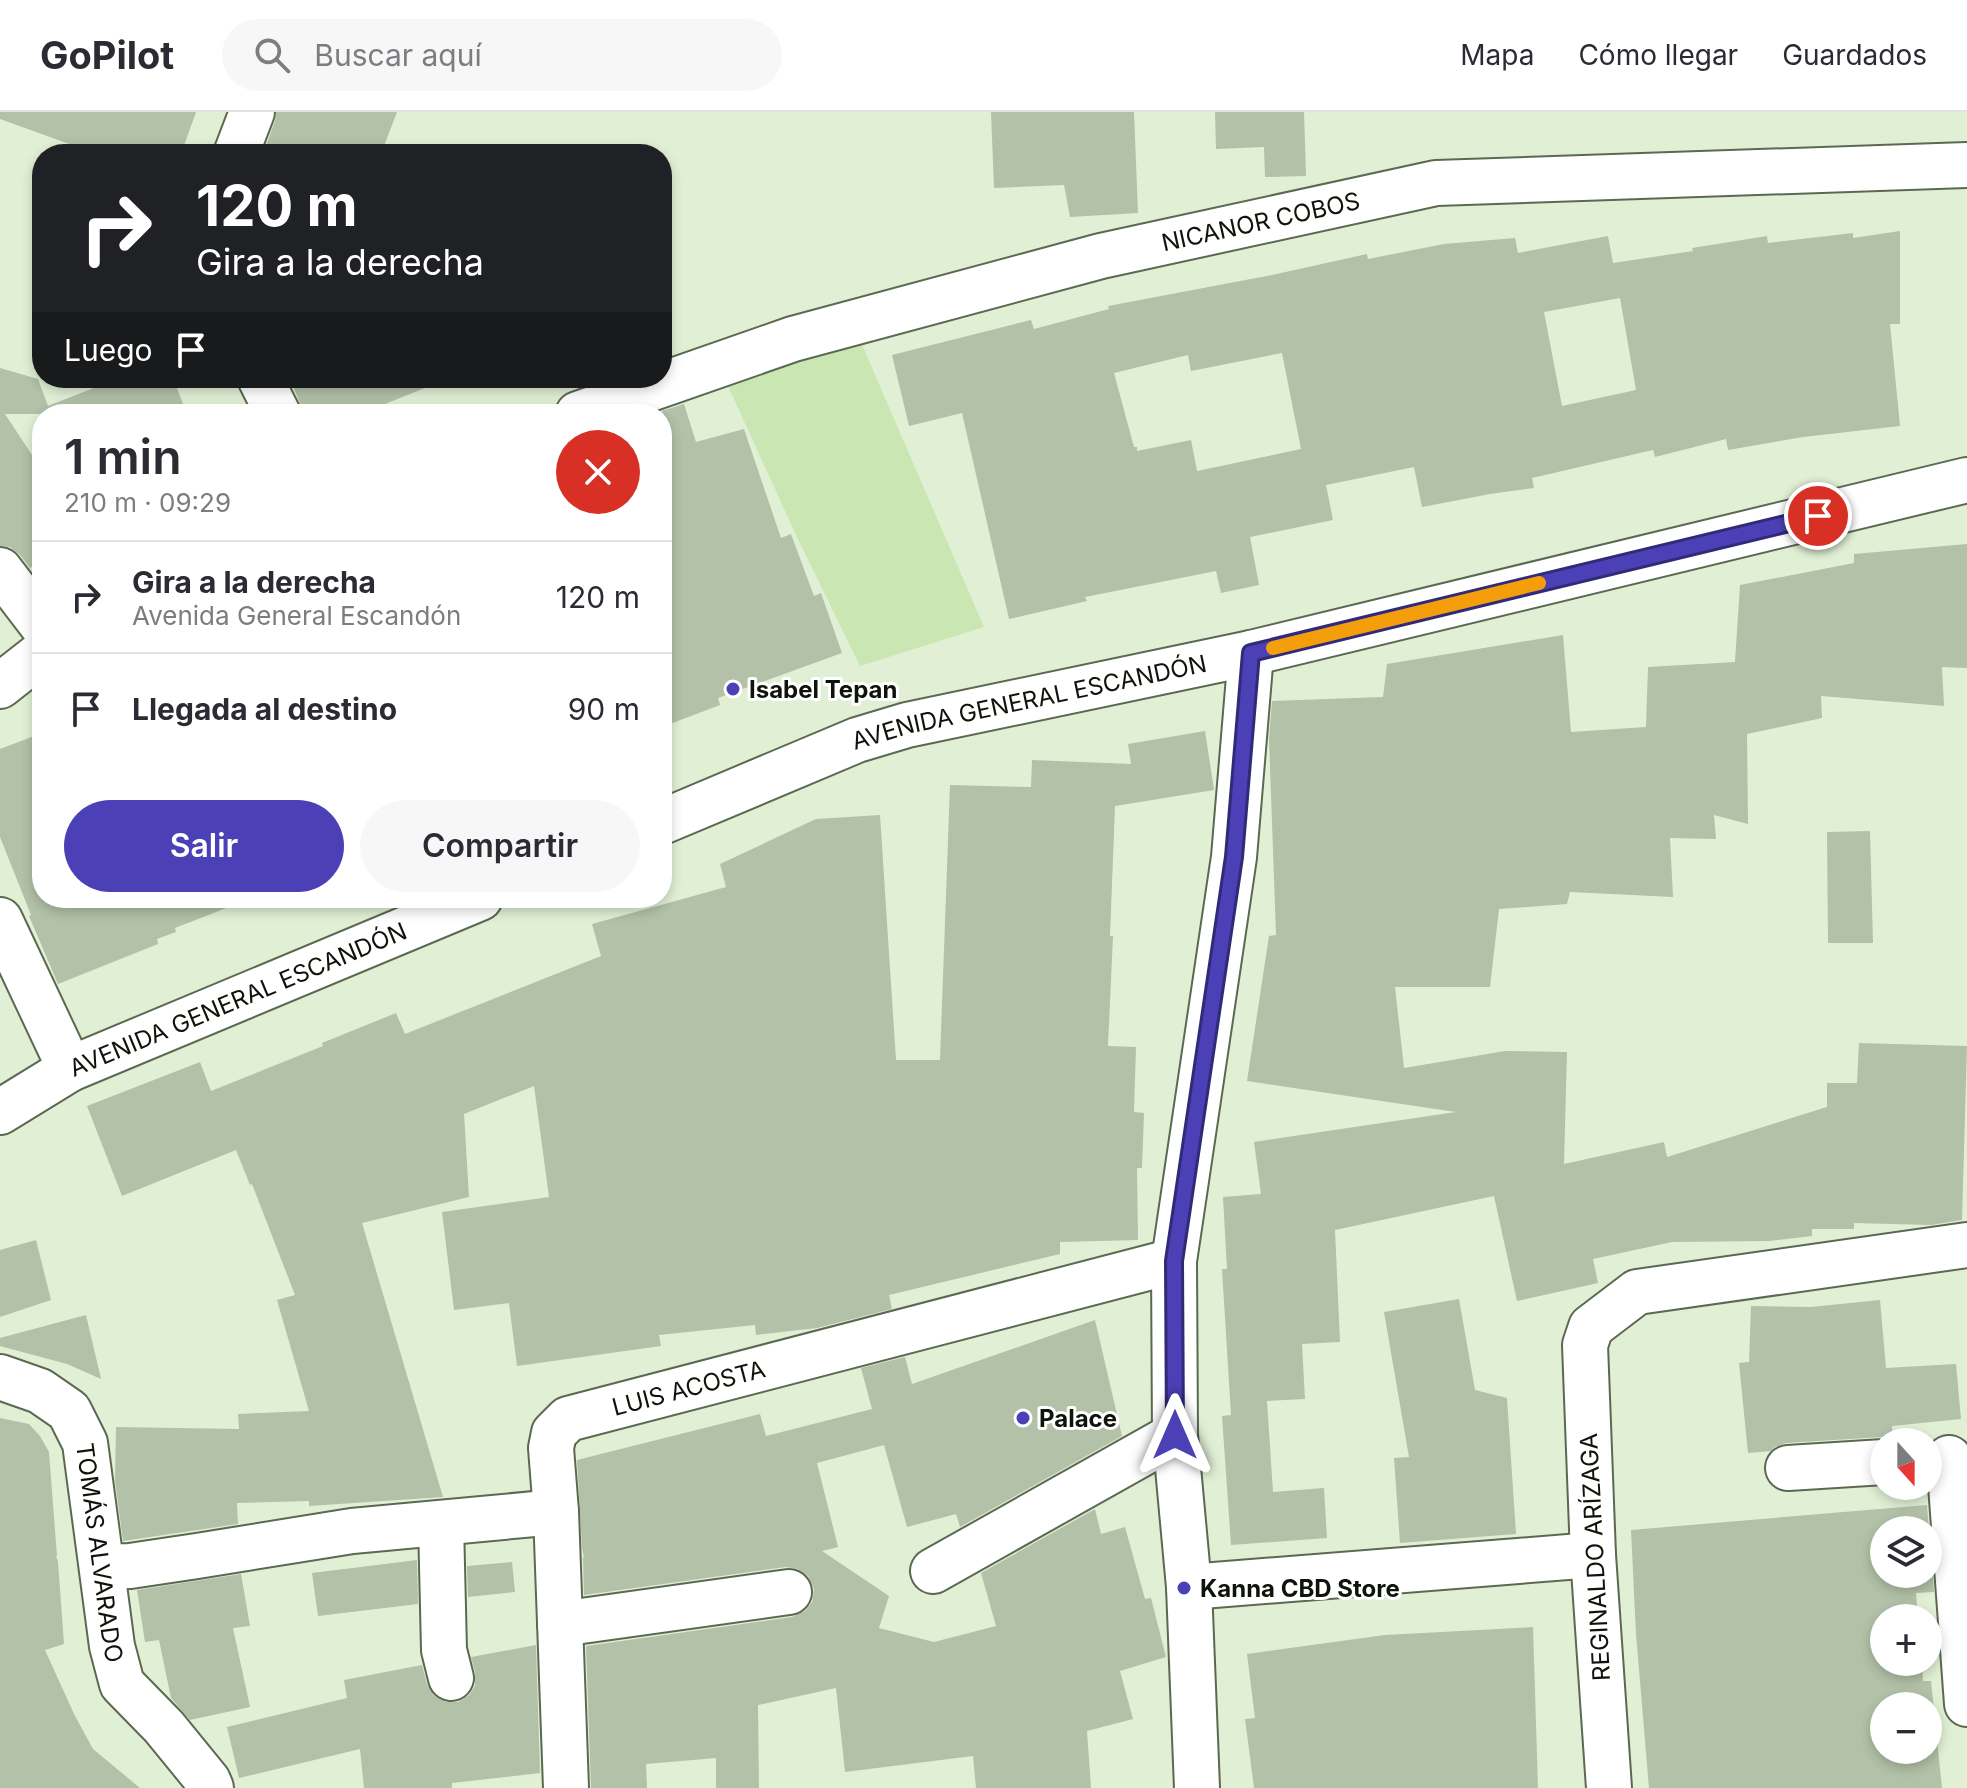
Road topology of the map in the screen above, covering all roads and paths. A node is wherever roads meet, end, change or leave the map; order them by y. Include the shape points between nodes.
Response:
1 (252, 112) edge
2 (240, 144) edge
3 (1967, 165) edge
4 (672, 381) edge
5 (653, 388) edge
6 (607, 404) edge
7 (1967, 480) edge
8 (0, 570) edge
9 (32, 612) edge
10 (1251, 653) junction
11 (32, 661) edge
12 (0, 686) edge
13 (672, 818) edge
14 (456, 908) edge
15 (0, 920) edge
16 (70, 1069) junction
17 (0, 1112) edge
18 (1967, 1245) edge
19 (1174, 1261) junction
20 (0, 1377) edge
21 (1175, 1435) junction
22 (1948, 1458) edge
23 (1870, 1463) edge
24 (1788, 1468) dead end
25 (556, 1512) junction
26 (441, 1523) junction
27 (1593, 1555) junction
28 (103, 1567) junction
29 (933, 1571) dead end
30 (1189, 1587) junction
31 (789, 1592) dead end
32 (560, 1624) junction
33 (451, 1678) dead end
34 (1967, 1704) edge
35 (211, 1788) edge
36 (566, 1788) edge
37 (1197, 1788) edge
38 (1609, 1788) edge

1 - 2 street
3 - 4 street, NICANOR COBOS via 1436,183 1039,272 793,339
5 - 6 street, NICANOR COBOS
7 - 10 street, AVENIDA GENERAL ESCANDÓN
8 - 9 street
10 - 13 street, AVENIDA GENERAL ESCANDÓN via 907,725 857,740
10 - 19 street via 1234,857
11 - 12 street
14 - 16 street, AVENIDA GENERAL ESCANDÓN
15 - 16 street
16 - 17 street, AVENIDA GENERAL ESCANDÓN
18 - 27 street, REGINALDO ARÍZAGA via 1637,1292 1591,1327 1585,1345
19 - 21 street
19 - 25 street, LUIS ACOSTA via 568,1419 554,1433 551,1448
20 - 28 street, TOMÁS ALVARADO via 40,1391 69,1411 85,1443
21 - 29 street
21 - 30 street
22 - 34 street
23 - 24 street
25 - 26 street
25 - 32 street, LUIS ACOSTA
26 - 28 street
26 - 33 street via 444,1650
27 - 30 street
27 - 38 street, REGINALDO ARÍZAGA
28 - 35 street, TOMÁS ALVARADO via 122,1684
30 - 37 street
31 - 32 street
32 - 36 street, LUIS ACOSTA

